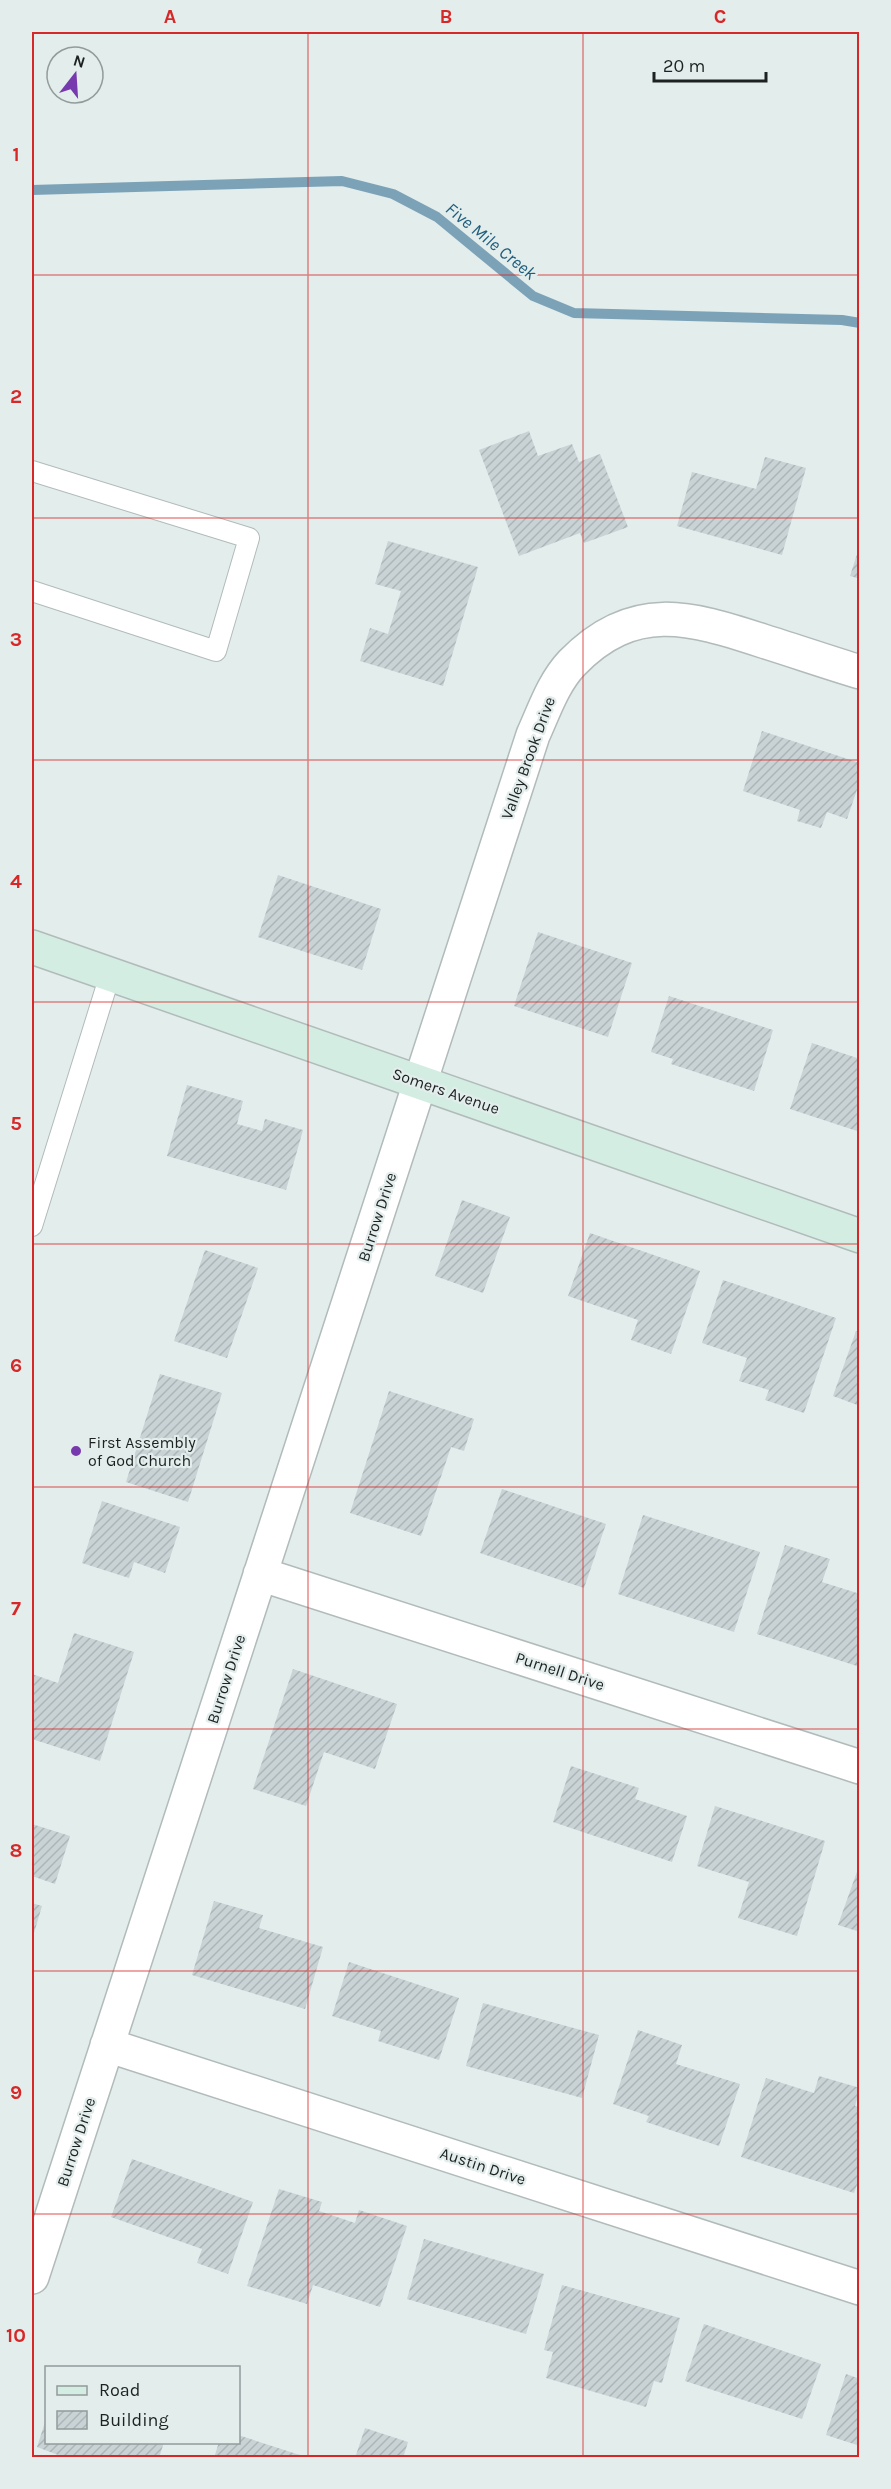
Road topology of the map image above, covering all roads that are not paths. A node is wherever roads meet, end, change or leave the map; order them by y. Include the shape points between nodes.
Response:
1 (32, 471) edge
2 (32, 591) edge
3 (860, 672) edge
4 (32, 947) edge
5 (110, 975) junction
6 (421, 1082) junction
7 (32, 1227) edge
8 (860, 1236) edge
9 (261, 1574) junction
10 (860, 1767) edge
11 (107, 2045) junction
12 (32, 2277) edge
13 (860, 2288) edge

1 - 2 lane via 249,538 216,651
3 - 6 street, Valley Brook Drive via 683,619 649,620 621,627 571,664 552,692 533,735
4 - 5 street, Somers Avenue
5 - 6 street, Somers Avenue
5 - 7 lane
6 - 8 street, Somers Avenue
6 - 9 street, Burrow Drive
9 - 10 street, Purnell Drive
9 - 11 street, Burrow Drive
11 - 12 street, Burrow Drive
11 - 13 street, Austin Drive

